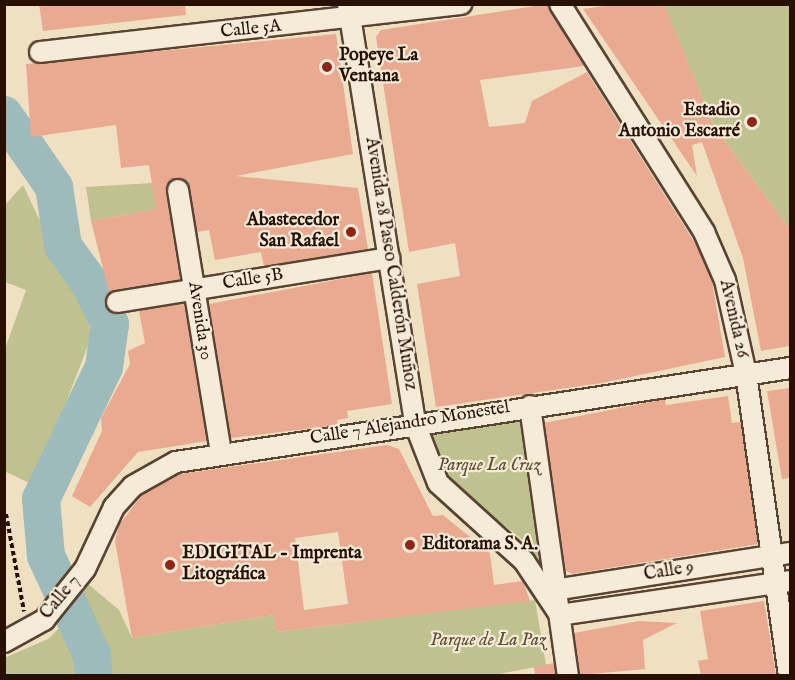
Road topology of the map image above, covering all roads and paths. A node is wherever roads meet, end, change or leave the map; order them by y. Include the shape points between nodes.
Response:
1 (461, 4) edge
2 (560, 4) edge
3 (350, 12) edge
4 (40, 52) dead end
5 (178, 190) dead end
6 (389, 258) junction
7 (194, 289) junction
8 (117, 302) dead end
9 (790, 368) edge
10 (746, 374) junction
11 (530, 406) junction
12 (415, 424) junction
13 (221, 453) junction
14 (6, 514) edge
15 (781, 554) edge
16 (85, 569) joint
17 (783, 582) edge
18 (552, 590) junction
19 (560, 615) junction
20 (26, 633) junction
21 (4, 642) edge
22 (568, 675) edge
23 (789, 675) edge

1 - 3 street, Calle 5A
2 - 10 street, Avenida 26 via 716,256
3 - 4 street, Calle 5A
3 - 6 street, Avenida 28 Paseo Calderón Muñoz
5 - 7 street, Avenida 30
6 - 7 street, Calle 5B
6 - 12 street, Avenida 28 Paseo Calderón Muñoz
7 - 8 street, Calle 5B
7 - 13 street, Avenida 30
9 - 10 street, Calle 7 Alejandro Monestel
10 - 11 street, Calle 7 Alejandro Monestel
10 - 15 street, Avenida 26
11 - 12 street, Calle 7 Alejandro Monestel
11 - 18 street, Avenida 28 Paseo Calderón Muñoz
12 - 13 street, Calle 7 Alejandro Monestel
12 - 18 street, Avenida 28 Paseo Calderón Muñoz via 438,483 512,548
13 - 16 street, Calle 7 Alejandro Monestel via 176,462 133,486 114,507
14 - 20 path
15 - 17 street, Avenida 26
15 - 18 street, Calle 9
16 - 20 street, Calle 7 via 44,620
17 - 19 street, Calle 9
17 - 23 street, Avenida 26
18 - 19 street, Avenida 28 Paseo Calderón Muñoz
19 - 22 street, Avenida 28 Paseo Calderón Muñoz
20 - 21 street, Calle 7

